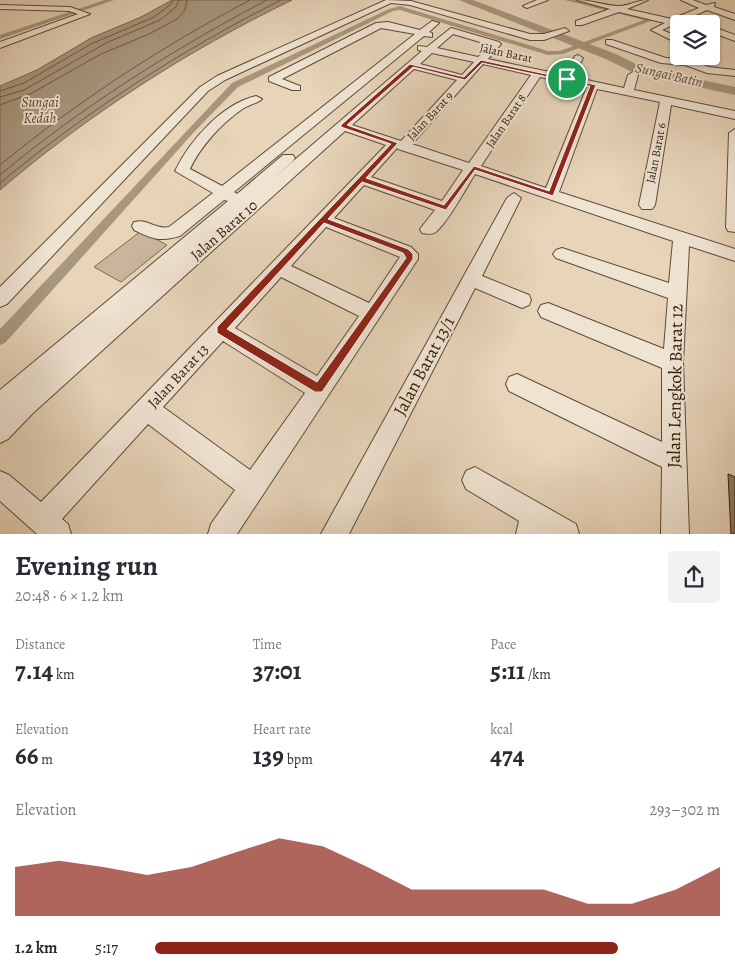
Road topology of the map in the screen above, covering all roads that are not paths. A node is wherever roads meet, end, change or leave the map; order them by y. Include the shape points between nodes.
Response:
1 (32, 0) edge
2 (544, 0) edge
3 (582, 0) edge
4 (644, 0) edge
5 (685, 0) edge
6 (697, 0) edge
7 (526, 6) dead end
8 (709, 6) junction
9 (0, 7) edge
10 (13, 8) junction
11 (614, 10) junction
12 (735, 12) edge
13 (688, 15) edge
14 (735, 17) edge
15 (670, 19) edge
16 (579, 23) dead end
17 (670, 23) edge
18 (720, 32) edge
19 (558, 33) dead end
20 (670, 37) edge
21 (735, 38) edge
22 (425, 42) junction
23 (609, 42) dead end
24 (494, 43) joint
25 (0, 45) edge
26 (578, 58) dead end
27 (670, 61) edge
28 (481, 62) junction
29 (412, 65) junction
30 (697, 65) edge
31 (537, 74) junction
32 (735, 74) edge
33 (633, 75) dead end
34 (465, 79) junction
35 (567, 79) junction
36 (593, 85) junction
37 (296, 88) dead end
38 (628, 92) junction
39 (256, 99) dead end
40 (666, 101) junction
41 (735, 116) edge
42 (343, 126) junction
43 (735, 133) edge
44 (399, 144) junction
45 (474, 168) junction
46 (361, 179) junction
47 (551, 194) junction
48 (231, 197) junction
49 (514, 198) dead end
50 (647, 205) dead end
51 (446, 208) junction
52 (323, 220) junction
53 (140, 226) dead end
54 (734, 227) dead end
55 (428, 229) dead end
56 (681, 238) junction
57 (562, 254) dead end
58 (735, 255) edge
59 (279, 268) junction
60 (471, 279) junction
61 (676, 293) junction
62 (0, 299) edge
63 (522, 300) dead end
64 (548, 310) dead end
65 (372, 313) junction
66 (221, 330) junction
67 (673, 362) junction
68 (517, 384) dead end
69 (319, 389) junction
70 (0, 405) edge
71 (147, 409) junction
72 (0, 431) edge
73 (674, 460) junction
74 (475, 480) dead end
75 (0, 484) edge
76 (252, 487) junction
77 (532, 525) edge
78 (51, 527) edge
79 (221, 534) edge
80 (334, 534) edge
81 (566, 534) edge
82 (675, 534) edge

1 - 10 street
2 - 7 street
3 - 11 street
4 - 11 street
5 - 8 street
6 - 8 street
8 - 12 street
8 - 13 street
8 - 14 street
9 - 10 street
10 - 25 street via 83,8 85,15
11 - 15 street
11 - 16 street
17 - 20 street via 655,30
18 - 21 street
19 - 62 street via 539,38 526,36 411,3 390,1 228,75 204,89
22 - 24 street, Jalan Barat 10 via 443,27
22 - 28 street, Jalan Barat
22 - 29 street, Jalan Barat 10
22 - 37 street, Jalan Barat via 388,25 379,25 273,79
22 - 48 street
23 - 27 street
24 - 28 street, Jalan Barat 9 via 496,45
26 - 35 street
28 - 31 street, Jalan Barat
28 - 34 street, Jalan Barat 9
29 - 34 street
29 - 42 street, Jalan Barat 10
30 - 32 street via 707,70
31 - 35 street, Jalan Barat
31 - 45 street, Jalan Barat 8
33 - 38 street
34 - 44 street, Jalan Barat 9
35 - 36 street, Jalan Barat
36 - 38 street, Jalan Barat
36 - 47 street
38 - 40 street, Jalan Barat
39 - 48 street via 248,100 224,116 184,166 184,173
40 - 41 street, Jalan Barat
40 - 50 street, Jalan Barat 6
42 - 44 street
42 - 72 street, Jalan Barat 10 via 25,405
43 - 54 street
44 - 45 street
44 - 46 street, Jalan Barat 13
45 - 47 street
45 - 51 street, Jalan Barat 8
46 - 51 street
46 - 52 street, Jalan Barat 13
47 - 56 street
48 - 53 street via 169,235 160,235
48 - 70 street
49 - 60 street, Jalan Barat 13/1
51 - 55 street, Jalan Barat 8
52 - 59 street, Jalan Barat 13
52 - 65 street via 410,254 410,259
56 - 58 street
56 - 61 street, Jalan Lengkok Barat 12
57 - 61 street
59 - 65 street
59 - 66 street, Jalan Barat 13
60 - 63 street
60 - 80 street, Jalan Barat 13/1
61 - 67 street, Jalan Lengkok Barat 12
64 - 67 street
65 - 69 street
66 - 69 street
66 - 71 street, Jalan Barat 13
67 - 73 street, Jalan Lengkok Barat 12
68 - 73 street
69 - 76 street
71 - 76 street
71 - 78 street, Jalan Barat 13
73 - 82 street, Jalan Lengkok Barat 12
74 - 77 street
75 - 78 street
76 - 79 street
77 - 81 street

